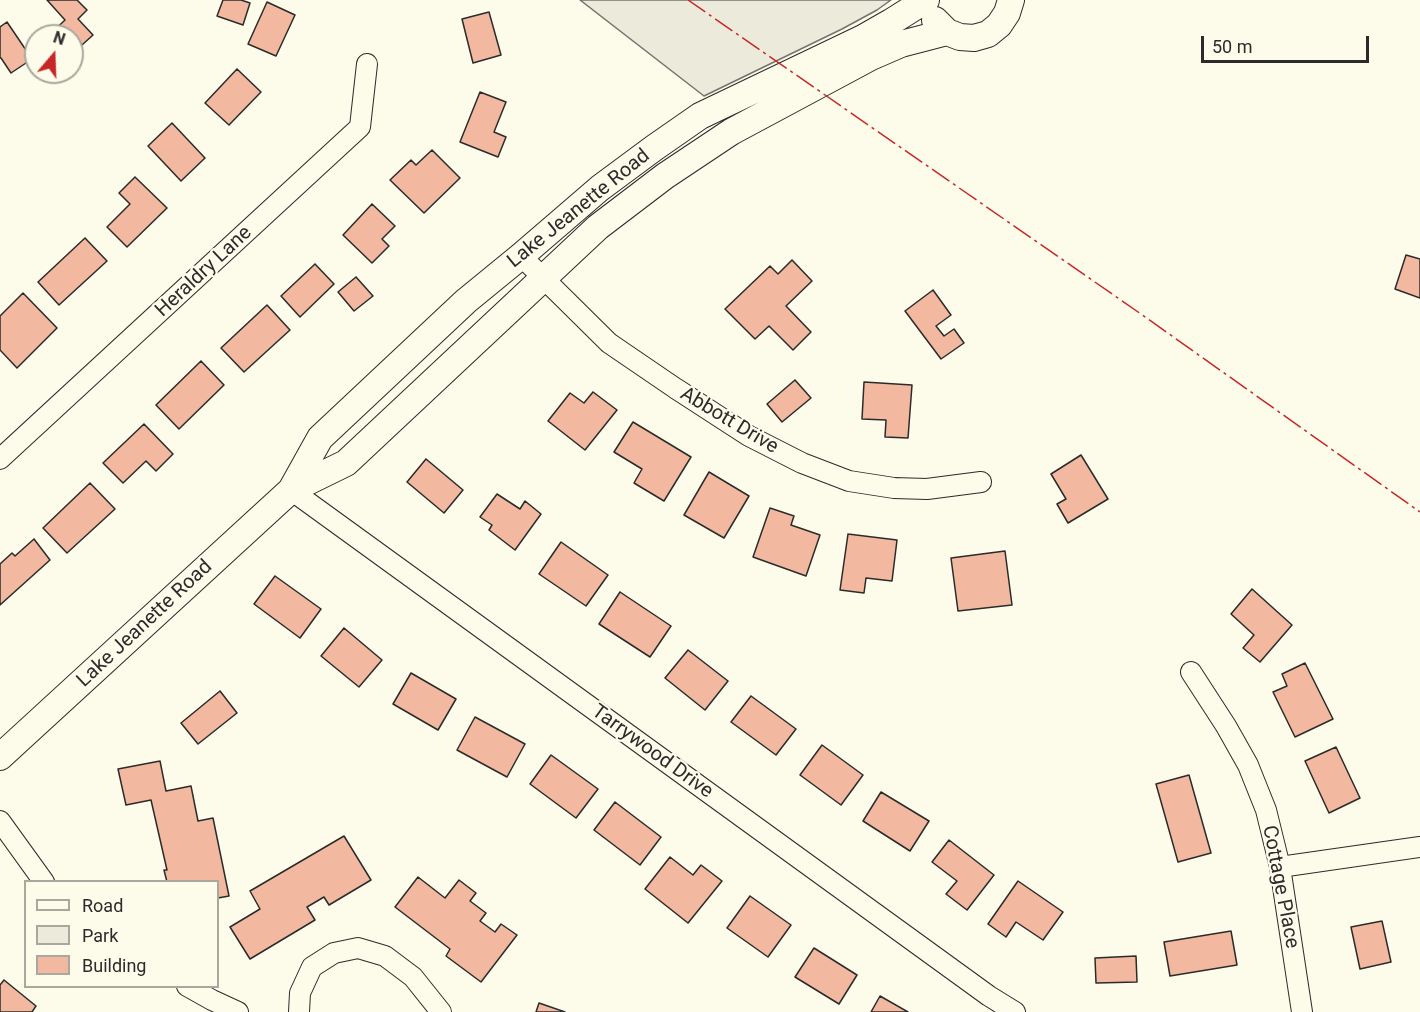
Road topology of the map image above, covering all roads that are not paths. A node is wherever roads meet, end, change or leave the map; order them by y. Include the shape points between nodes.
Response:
1 (927, 0) edge
2 (1012, 4) edge
3 (947, 32) junction
4 (367, 64) dead end
5 (521, 256) junction
6 (543, 278) junction
7 (0, 459) edge
8 (981, 482) dead end
9 (291, 490) junction
10 (1191, 672) dead end
11 (0, 757) edge
12 (0, 821) edge
13 (1420, 847) edge
14 (1280, 867) junction
15 (43, 880) edge
16 (189, 988) edge
17 (238, 1012) edge
18 (299, 1012) edge
19 (441, 1012) edge
20 (1015, 1012) edge
21 (1302, 1012) edge

1 - 3 street via 930,12
1 - 5 street, Lake Jeanette Road via 863,38 700,116 600,188
2 - 3 street via 988,34 974,38
3 - 6 street, Lake Jeanette Road via 881,53 731,132 601,224
4 - 7 street, Heraldry Lane via 360,127
5 - 6 street, Abbott Drive
5 - 9 street, Lake Jeanette Road via 466,301 320,438
6 - 8 street, Abbott Drive via 609,343 749,436 802,463 849,481 894,488 927,489
6 - 9 street, Lake Jeanette Road via 346,463
9 - 11 street, Lake Jeanette Road
9 - 20 street, Tarrywood Drive
10 - 14 street, Cottage Place via 1248,765 1266,810
12 - 15 street
13 - 14 street
14 - 21 street, Cottage Place
16 - 17 street
18 - 19 street via 300,993 312,967 334,953 358,948 385,956 412,977

